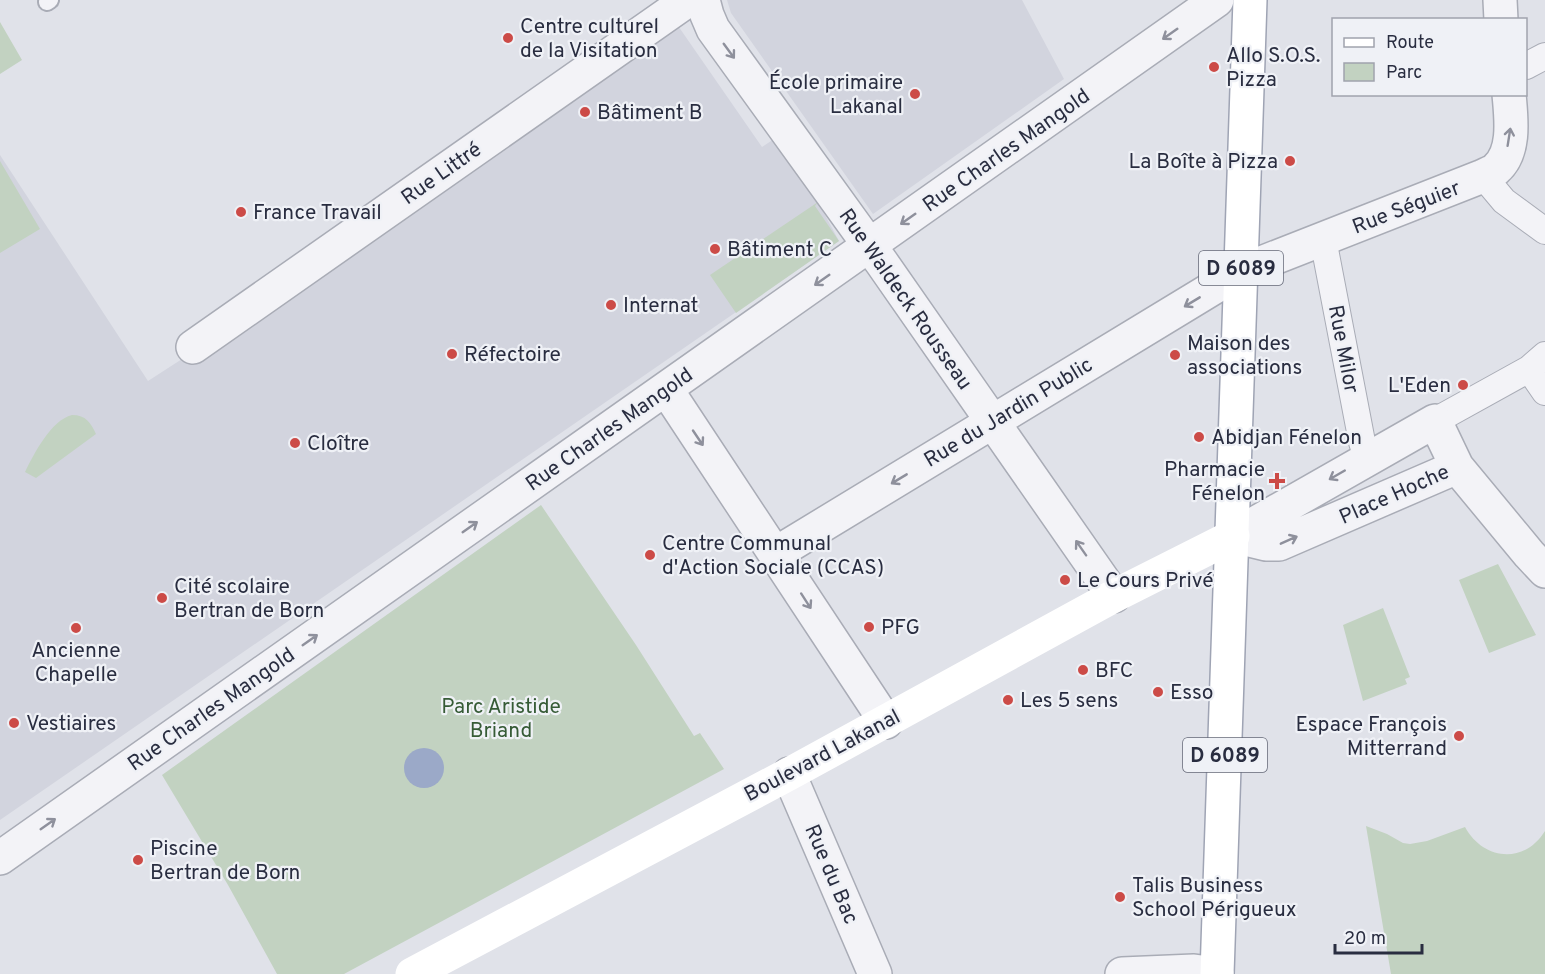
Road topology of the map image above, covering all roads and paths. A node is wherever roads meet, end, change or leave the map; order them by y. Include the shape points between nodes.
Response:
1 (688, 0) edge
2 (703, 0) edge
3 (1217, 0) edge
4 (1250, 0) edge
5 (1500, 0) edge
6 (1501, 18) edge
7 (1545, 56) edge
8 (1527, 65) edge
9 (1509, 96) edge
10 (1483, 176) junction
11 (1545, 231) edge
12 (1323, 239) junction
13 (870, 246) junction
14 (1241, 271) junction
15 (193, 347) dead end
16 (1537, 362) edge
17 (666, 389) junction
18 (1545, 392) edge
19 (1435, 421) junction
20 (993, 422) junction
21 (1367, 458) junction
22 (1457, 467) junction
23 (1233, 536) junction
24 (775, 554) junction
25 (1545, 570) edge
26 (1114, 596) junction
27 (886, 722) junction
28 (789, 774) junction
29 (0, 858) edge
30 (412, 974) edge
31 (874, 974) edge
32 (1122, 974) edge
33 (1217, 974) edge

1 - 15 street, Rue Littré
2 -> 13 street, Rue Waldeck Rousseau via 713,29
3 -> 13 street, Rue Charles Mangold
4 - 14 main road, D 6089
5 - 6 street
7 - 8 street
10 -> 9 street, Rue Séguier via 1497,168 1507,154
10 - 11 street via 1504,201
10 - 12 street, Rue Séguier
12 - 14 street, Rue Séguier
12 - 21 street, Rue Milor
13 -> 17 street, Rue Charles Mangold
13 - 20 street, Rue Waldeck Rousseau
14 -> 20 street, Rue du Jardin Public
14 - 23 main road, D 6089
16 - 18 street
16 - 19 street
17 -> 24 street
29 -> 17 street, Rue Charles Mangold
19 - 21 street, Place Hoche
19 - 22 street, Place Hoche
20 -> 24 street, Rue du Jardin Public
26 -> 20 street, Rue Waldeck Rousseau
21 -> 23 street, Place Hoche
23 -> 22 street, Place Hoche via 1279,544
22 - 25 street
23 - 26 main road, Boulevard Lakanal
23 - 33 main road, D 6089
24 -> 27 street
26 - 27 main road, Boulevard Lakanal
27 - 28 main road, Boulevard Lakanal
28 - 30 main road, Boulevard Lakanal
28 - 31 street, Rue du Bac
32 - 33 street

